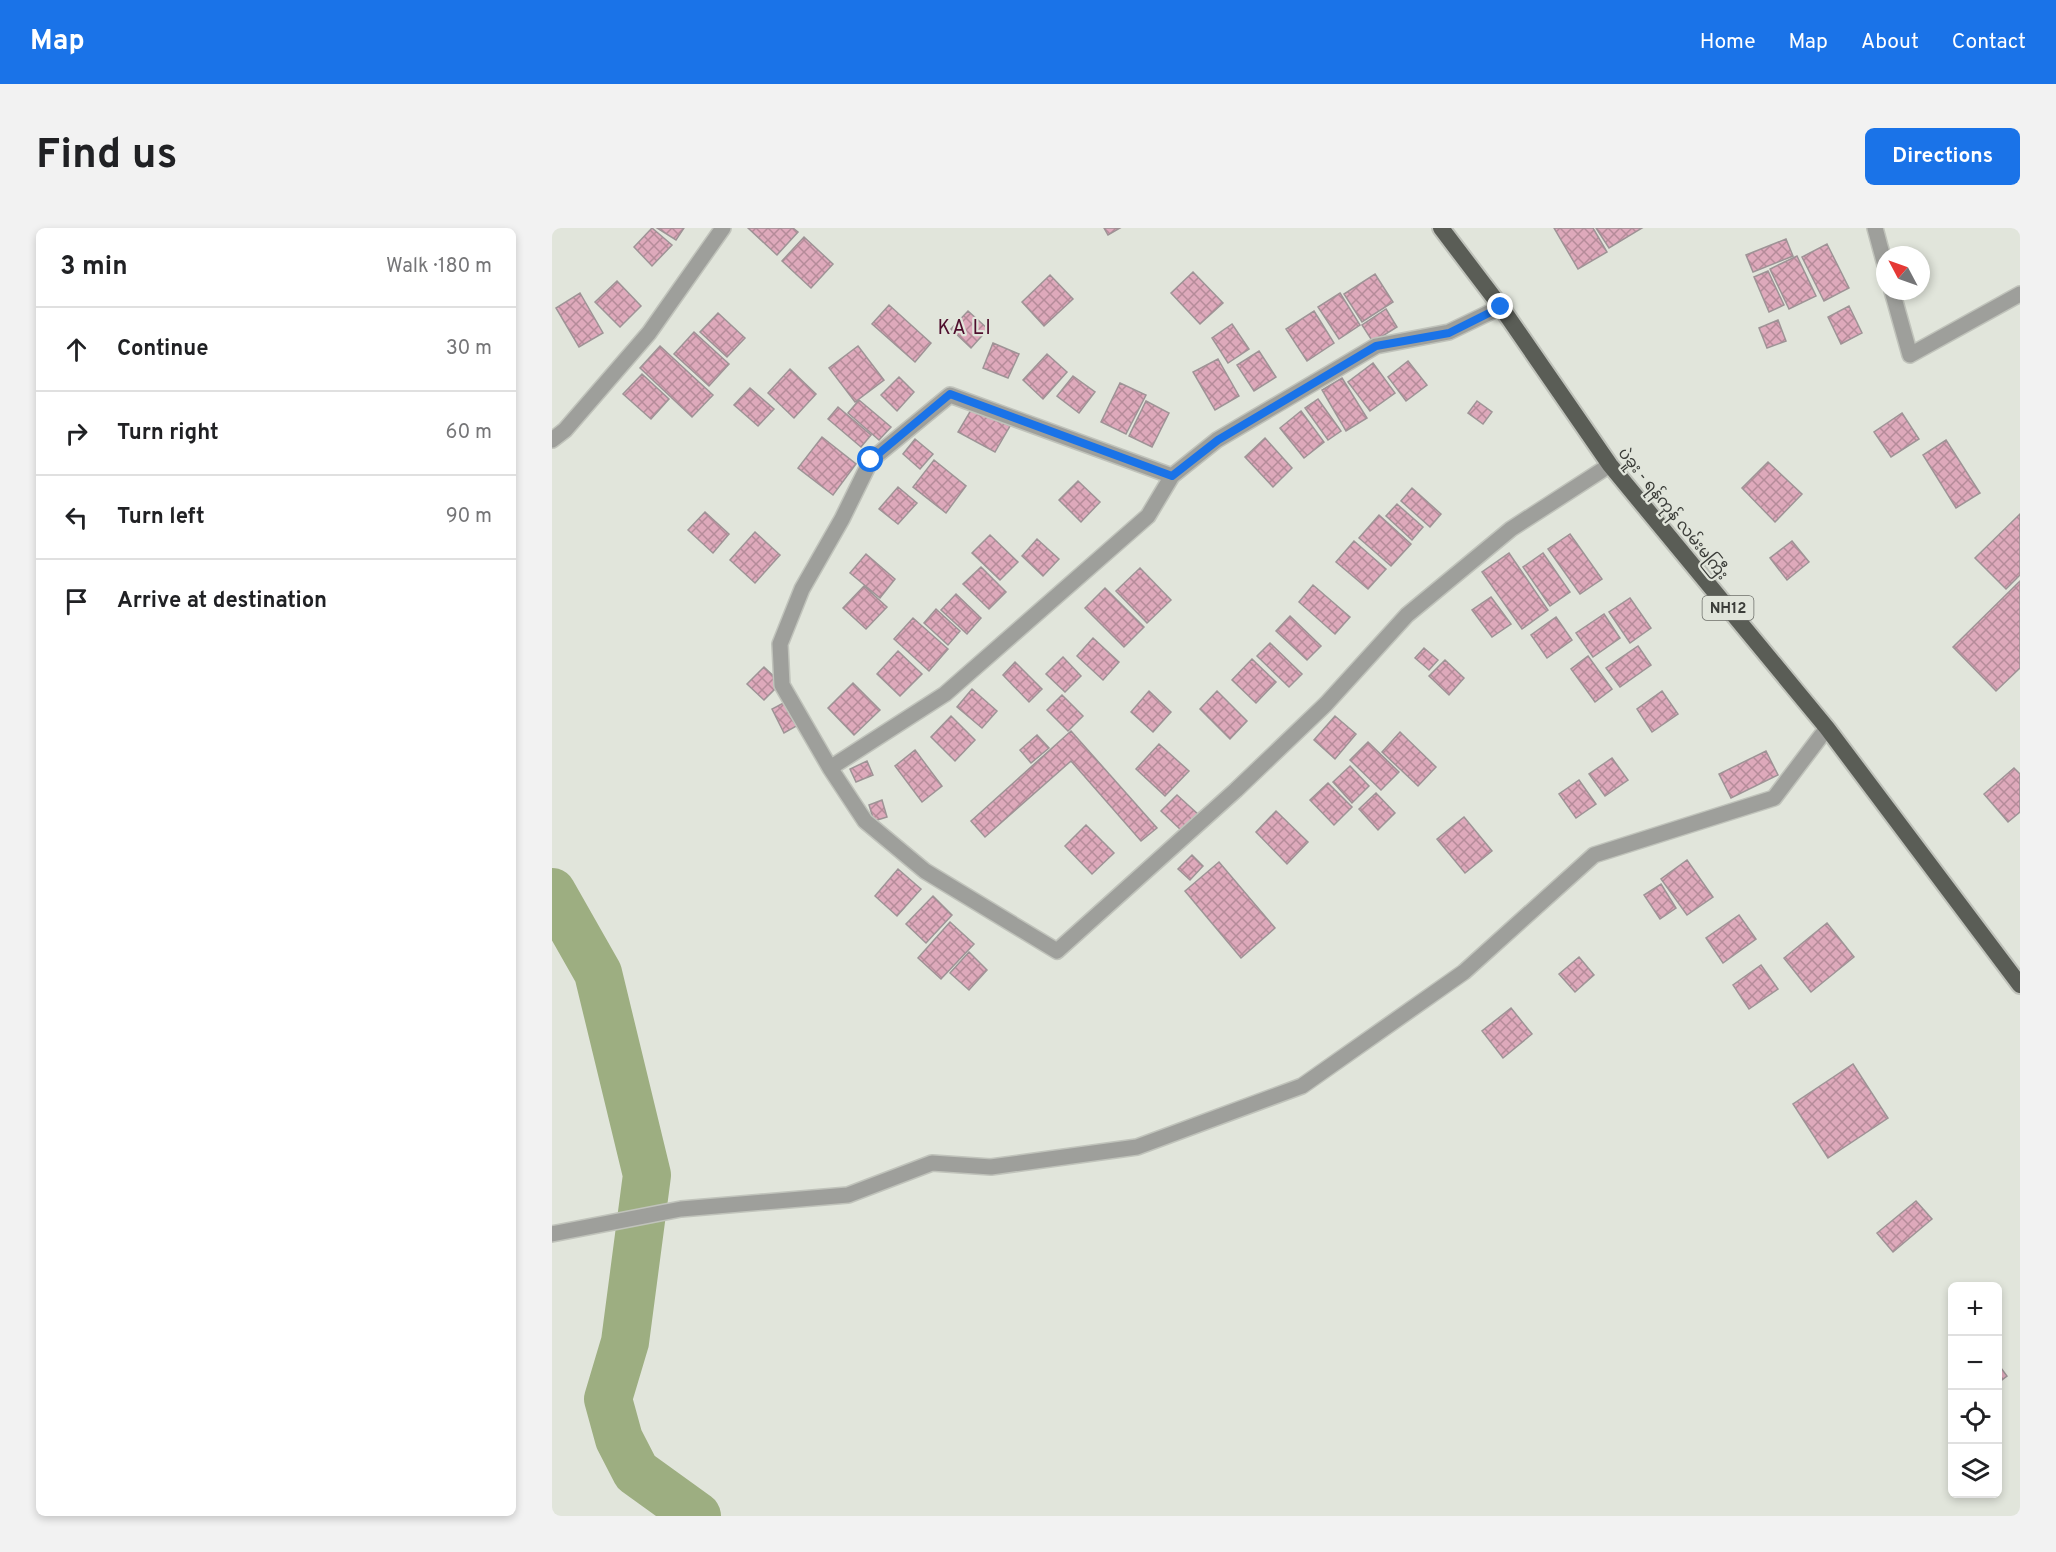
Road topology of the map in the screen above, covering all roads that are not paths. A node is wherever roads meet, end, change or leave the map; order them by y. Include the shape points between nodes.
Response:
1 (723, 228) edge
2 (1441, 228) edge
3 (1875, 228) edge
4 (1880, 246) edge
5 (2020, 294) edge
6 (1894, 300) edge
7 (1501, 307) junction
8 (552, 440) edge
9 (1610, 465) junction
10 (1172, 476) junction
11 (1827, 729) junction
12 (830, 768) junction
13 (2020, 985) edge
14 (552, 1234) edge

1 - 8 street via 649,333
2 - 7 highway, ပဲခူး - ရန်ကုန် လမ်းမကြီး / NH12
3 - 4 street
5 - 6 street via 1910,356
7 - 9 highway, ပဲခူး - ရန်ကုန် လမ်းမကြီး / NH12
7 - 10 street via 1449,333 1376,346 1218,440
9 - 11 highway, ပဲခူး - ရန်ကုန် လမ်းမကြီး / NH12
9 - 12 street via 1511,528 1407,615 1318,712 1057,951 925,871 865,820
10 - 12 street via 1148,516 945,694
10 - 12 street via 950,394 871,460 802,589 780,644 782,685
11 - 13 highway, ပဲခူး - ရန်ကုန် လမ်းမကြီး / NH12
11 - 14 street via 1774,798 1594,855 1464,972 1302,1086 1137,1147 991,1167 932,1163 848,1195 681,1209

